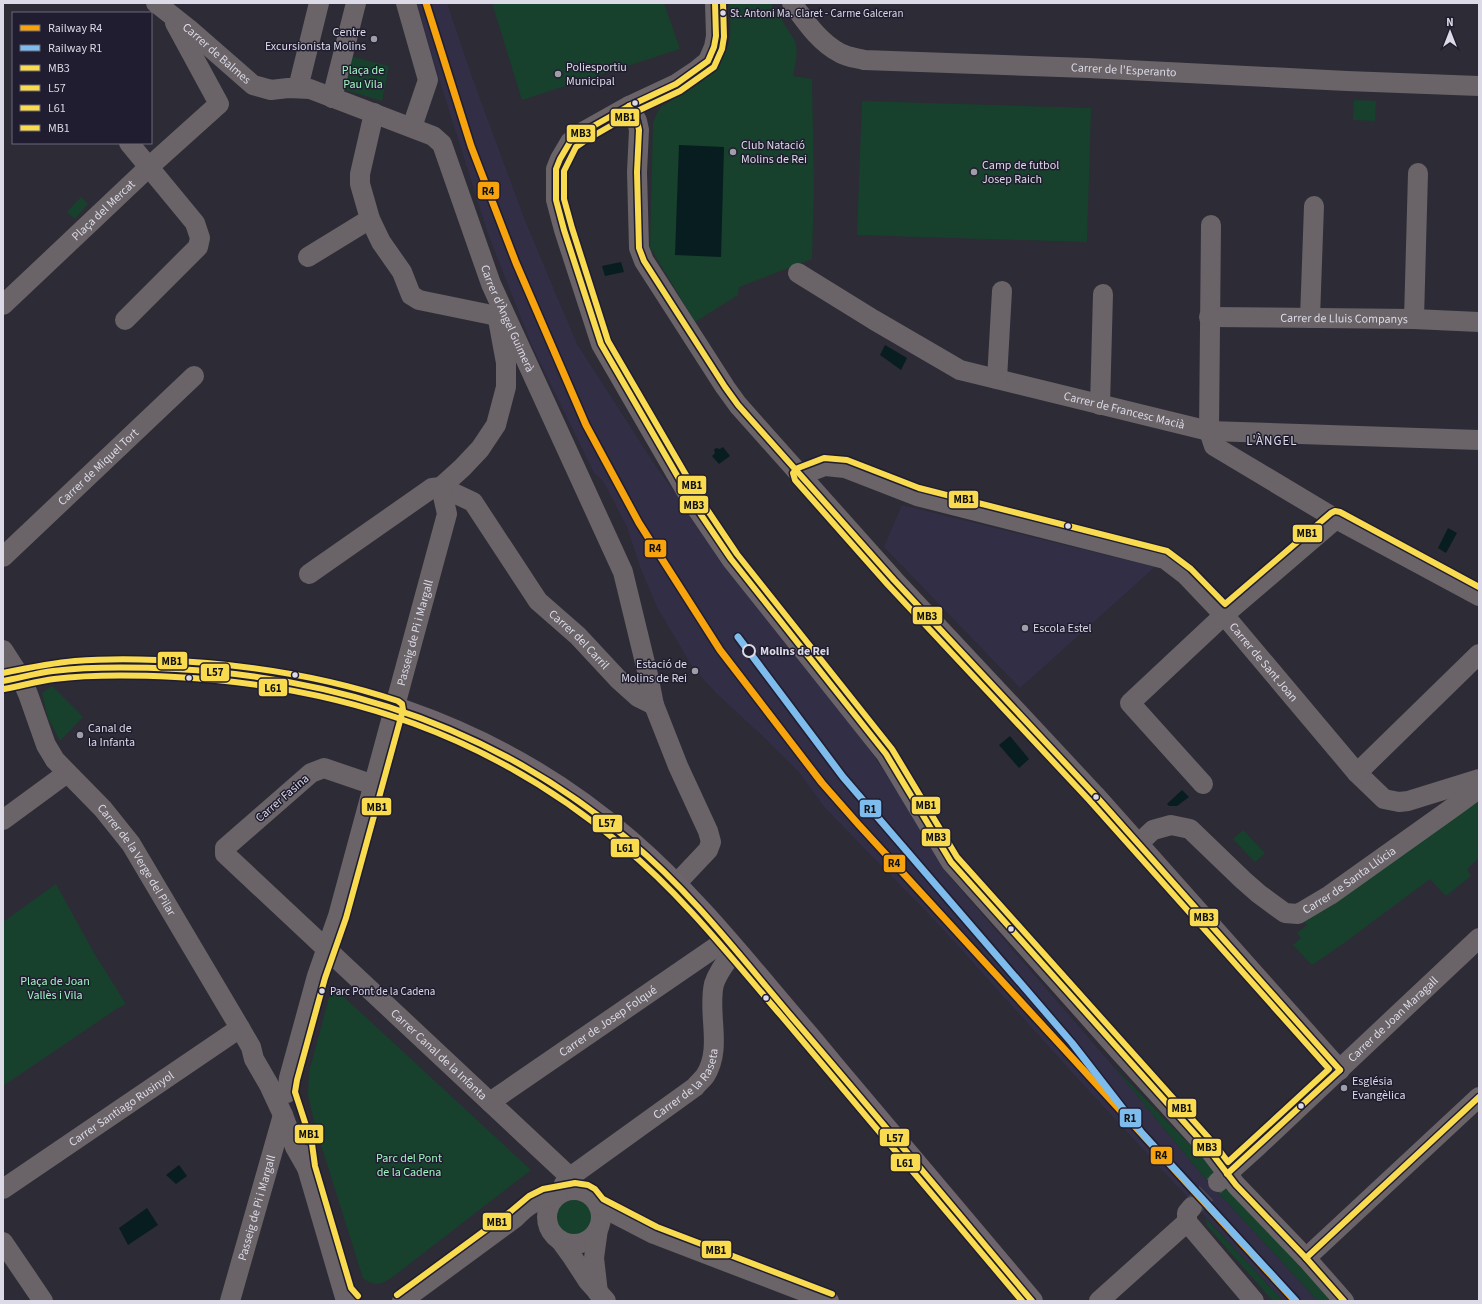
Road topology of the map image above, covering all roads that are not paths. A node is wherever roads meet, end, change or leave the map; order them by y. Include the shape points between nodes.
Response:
1 (319, 3) edge
2 (356, 3) edge
3 (406, 3) edge
4 (715, 3) edge
5 (792, 3) edge
6 (163, 8) edge
7 (1479, 86) edge
8 (298, 88) junction
9 (332, 98) junction
10 (629, 106) junction
11 (374, 112) junction
12 (412, 127) junction
13 (130, 144) edge
14 (150, 166) junction
15 (1418, 173) dead end
16 (1314, 206) dead end
17 (370, 219) junction
18 (1210, 225) dead end
19 (308, 257) dead end
20 (798, 273) dead end
21 (491, 284) junction
22 (1002, 290) dead end
23 (1103, 294) dead end
24 (3, 305) edge
25 (497, 316) junction
26 (1209, 317) junction
27 (1310, 318) junction
28 (1414, 319) junction
29 (125, 320) dead end
30 (1479, 322) edge
31 (194, 376) dead end
32 (997, 379) junction
33 (1100, 405) junction
34 (1209, 431) junction
35 (1479, 440) edge
36 (801, 475) junction
37 (441, 487) junction
38 (1336, 519) junction
39 (3, 557) edge
40 (309, 574) dead end
41 (1479, 596) edge
42 (1224, 615) junction
43 (3, 650) edge
44 (1479, 654) edge
45 (12, 679) edge
46 (654, 705) junction
47 (395, 708) junction
48 (67, 772) junction
49 (1357, 772) junction
50 (1479, 780) edge
51 (1203, 784) dead end
52 (374, 785) junction
53 (3, 820) edge
54 (1138, 844) junction
55 (225, 854) joint
56 (675, 885) junction
57 (1479, 938) edge
58 (731, 945) junction
59 (326, 950) junction
60 (240, 1028) junction
61 (254, 1056) junction
62 (1340, 1070) junction
63 (286, 1085) junction
64 (1479, 1097) edge
65 (490, 1102) junction
66 (283, 1115) junction
67 (307, 1168) junction
68 (1222, 1178) junction
69 (563, 1188) junction
70 (3, 1189) edge
71 (598, 1205) junction
72 (515, 1218) junction
73 (598, 1229) junction
74 (556, 1237) junction
75 (3, 1242) edge
76 (1306, 1258) junction
77 (602, 1297) edge
78 (347, 1298) edge
79 (44, 1301) edge
80 (230, 1301) edge
81 (402, 1301) edge
82 (829, 1301) edge
83 (1032, 1301) edge
84 (1099, 1301) edge
85 (1254, 1301) edge
86 (1344, 1301) edge

1 - 8 street
2 - 9 street
3 - 12 street via 428,80
4 - 10 street via 716,36 708,61 676,84
5 - 7 street, Carrer de l'Esperanto via 823,42 841,54 864,60
6 - 8 street, Carrer de Balmes via 253,86 271,90
6 - 14 street, Plaça del Mercat via 219,104
8 - 9 street, Carrer d'Àngel Guimerà via 310,89
9 - 11 street, Carrer d'Àngel Guimerà
10 - 36 street via 639,130 637,206 639,248 644,261 738,405
10 - 68 street via 574,138 562,153 556,169 556,200 602,344 693,503 731,559 886,754 956,867 1210,1151
11 - 12 street, Carrer d'Àngel Guimerà
11 - 17 street via 360,174 360,184
12 - 21 street, Carrer d'Àngel Guimerà via 433,136 442,144
13 - 14 street
14 - 24 street, Plaça del Mercat
14 - 29 street via 195,223 200,238 198,247
15 - 28 street
16 - 27 street
17 - 19 street
17 - 25 street via 381,242 402,272 411,296 419,300
18 - 26 street
20 - 32 street, Carrer de Francesc Macià via 960,370
21 - 25 street
21 - 46 street, Carrer d'Àngel Guimerà via 616,553 623,572
22 - 32 street
23 - 33 street
25 - 37 street via 506,363 506,387 496,425 480,449
26 - 27 street, Carrer de Lluis Companys
26 - 34 street
27 - 28 street, Carrer de Lluis Companys
28 - 30 street, Carrer de Lluis Companys
31 - 39 street, Carrer de Miquel Tort
32 - 33 street, Carrer de Francesc Macià
33 - 34 street, Carrer de Francesc Macià
34 - 35 street, Carrer de Francesc Macià
34 - 38 street via 1214,446
36 - 42 street, Carrer de Sant Joan via 825,466 845,468 917,496 1165,559 1186,575
36 - 54 street via 894,580
37 - 40 street via 432,488
37 - 46 street, Carrer del Carril via 473,502 538,601 578,636 638,697
37 - 47 street, Passeig de Pi i Margall via 447,514
38 - 41 street
38 - 42 street
42 - 49 street, Carrer de Sant Joan
42 - 51 street via 1130,703
43 - 45 street, Carrer de la Verge del Pilar
44 - 49 street
45 - 47 main road via 79,669 189,668 294,681 348,693
45 - 48 street, Carrer de la Verge del Pilar via 28,694 46,746
46 - 56 street via 711,842 708,850
47 - 52 street, Passeig de Pi i Margall
47 - 56 main road via 467,736 545,779 610,824
48 - 53 street
48 - 60 street, Carrer de la Verge del Pilar via 104,810 131,844
49 - 50 street, Carrer de Sant Joan via 1384,799 1399,802
50 - 54 street, Carrer de Santa Llúcia via 1473,793 1330,896 1298,914 1285,913 1259,894 1190,829 1171,825 1153,830
52 - 55 street, Carrer Fasina via 324,768 311,773 225,848
52 - 59 street, Passeig de Pi i Margall via 338,916
54 - 62 street
55 - 59 street, Carrer Canal de la Infanta
56 - 58 main road
57 - 62 street, Carrer de Joan Maragall
58 - 65 street, Carrer de Josep Folqué
58 - 69 street, Carrer de la Raseta via 714,984 714,1048 711,1064 705,1076 695,1087
58 - 83 main road
59 - 63 street, Passeig de Pi i Margall
59 - 65 street, Carrer Canal de la Infanta
60 - 61 street, Carrer de la Verge del Pilar
60 - 70 street, Carrer Santiago Rusinyol
61 - 63 street, Carrer de la Verge del Pilar via 269,1072 275,1083
61 - 66 street, Carrer de la Verge del Pilar
62 - 68 street, Carrer de Joan Maragall
63 - 67 street via 304,1146
64 - 76 street
65 - 69 street, Carrer Canal de la Infanta
66 - 67 street, Carrer de la Verge del Pilar via 295,1147
66 - 80 street, Passeig de Pi i Margall
67 - 78 street
68 - 76 street
69 - 71 street via 587,1193
69 - 72 street, Carrer de la Raseta via 532,1203
69 - 74 street via 551,1202 548,1212 549,1224
71 - 73 street via 601,1221
71 - 82 street via 654,1234
72 - 74 street via 526,1216 538,1219
72 - 81 street, Carrer de la Raseta
73 - 74 street via 585,1241 577,1244
73 - 77 street via 594,1258
74 - 77 street
75 - 79 street
76 - 86 street
84 - 85 street via 1190,1215

